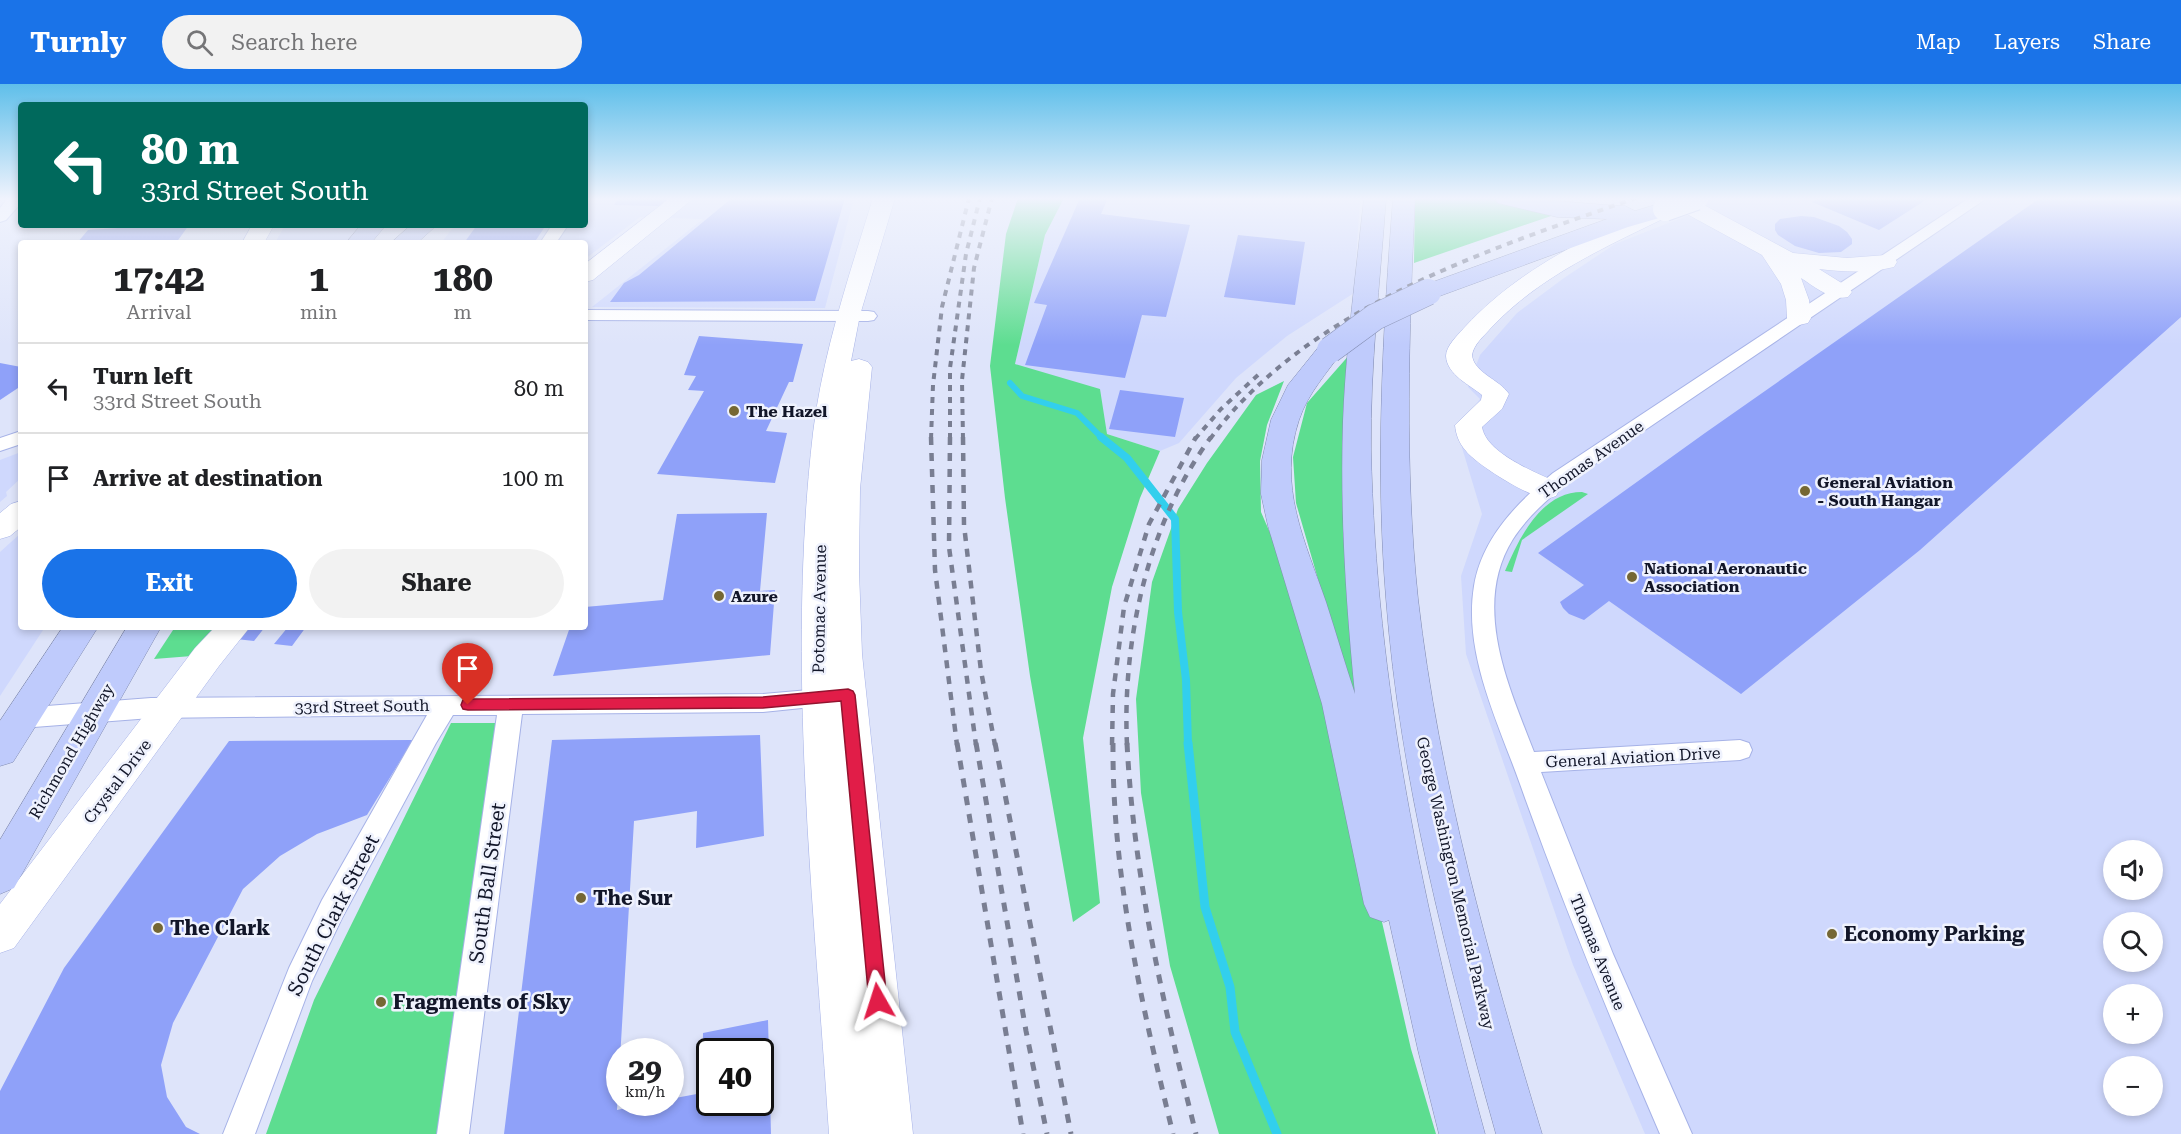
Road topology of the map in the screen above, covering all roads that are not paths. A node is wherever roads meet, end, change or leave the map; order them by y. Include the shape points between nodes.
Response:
1 (621, 247) edge
2 (873, 247) edge
3 (884, 247) edge
4 (1371, 247) edge
5 (1401, 247) edge
6 (1551, 247) edge
7 (1586, 247) edge
8 (1762, 247) edge
9 (1764, 247) edge
10 (1908, 247) edge
11 (1785, 258) junction
12 (1886, 262) junction
13 (588, 273) edge
14 (1840, 292) junction
15 (588, 315) edge
16 (858, 316) junction
17 (1799, 318) junction
18 (18, 438) edge
19 (0, 445) edge
20 (1546, 489) junction
21 (18, 514) edge
22 (0, 530) edge
23 (79, 630) edge
24 (142, 630) edge
25 (231, 630) edge
26 (833, 697) junction
27 (511, 704) junction
28 (446, 705) junction
29 (171, 708) junction
30 (94, 711) junction
31 (21, 718) junction
32 (1740, 750) dead end
33 (0, 751) edge
34 (1526, 763) junction
35 (0, 876) edge
36 (0, 935) edge
37 (1433, 1021) junction
38 (239, 1134) edge
39 (453, 1134) edge
40 (850, 1134) edge
41 (891, 1134) edge
42 (1462, 1134) edge
43 (1519, 1134) edge
44 (1676, 1134) edge

1 - 13 street
2 - 16 street, Potomac Avenue
3 - 16 street, Potomac Avenue
4 - 37 highway via 1358,412 1360,572 1376,729 1397,857
5 - 43 highway, George Washington Memorial Parkway via 1393,396 1398,554 1407,650 1443,844
6 - 37 highway, bridge via 1428,292 1375,317 1330,350 1302,385 1285,420 1277,460 1276,494 1283,526 1340,704 1383,901
7 - 20 street via 1531,280 1489,315 1460,350 1463,366 1496,393 1493,403 1468,425 1468,433 1485,454
8 - 17 street via 1792,279
9 - 11 street
10 - 12 street, Thomas Avenue
11 - 12 street via 1838,265
11 - 14 street
12 - 14 street, Thomas Avenue
14 - 17 street, Thomas Avenue
15 - 16 street
16 - 26 street, Potomac Avenue via 832,395 822,488 818,579
17 - 20 street, Thomas Avenue
18 - 19 street
20 - 34 street, Thomas Avenue via 1504,534 1490,566 1484,602 1484,633 1491,662
21 - 22 street
23 - 31 highway
24 - 30 highway, Richmond Highway
25 - 29 street, Crystal Drive
26 - 27 street, 33rd Street South via 763,703
26 - 40 street, Potomac Avenue
26 - 41 street, Potomac Avenue
27 - 28 street, 33rd Street South
27 - 39 street, South Ball Street
28 - 29 street, 33rd Street South
28 - 38 street, South Clark Street via 314,946 280,1021
29 - 30 street, 33rd Street South
29 - 36 street, Crystal Drive
30 - 31 street, 33rd Street South
30 - 35 highway, Richmond Highway
31 - 33 highway
32 - 34 street, General Aviation Drive
34 - 44 street, Thomas Avenue via 1579,906
37 - 42 highway

